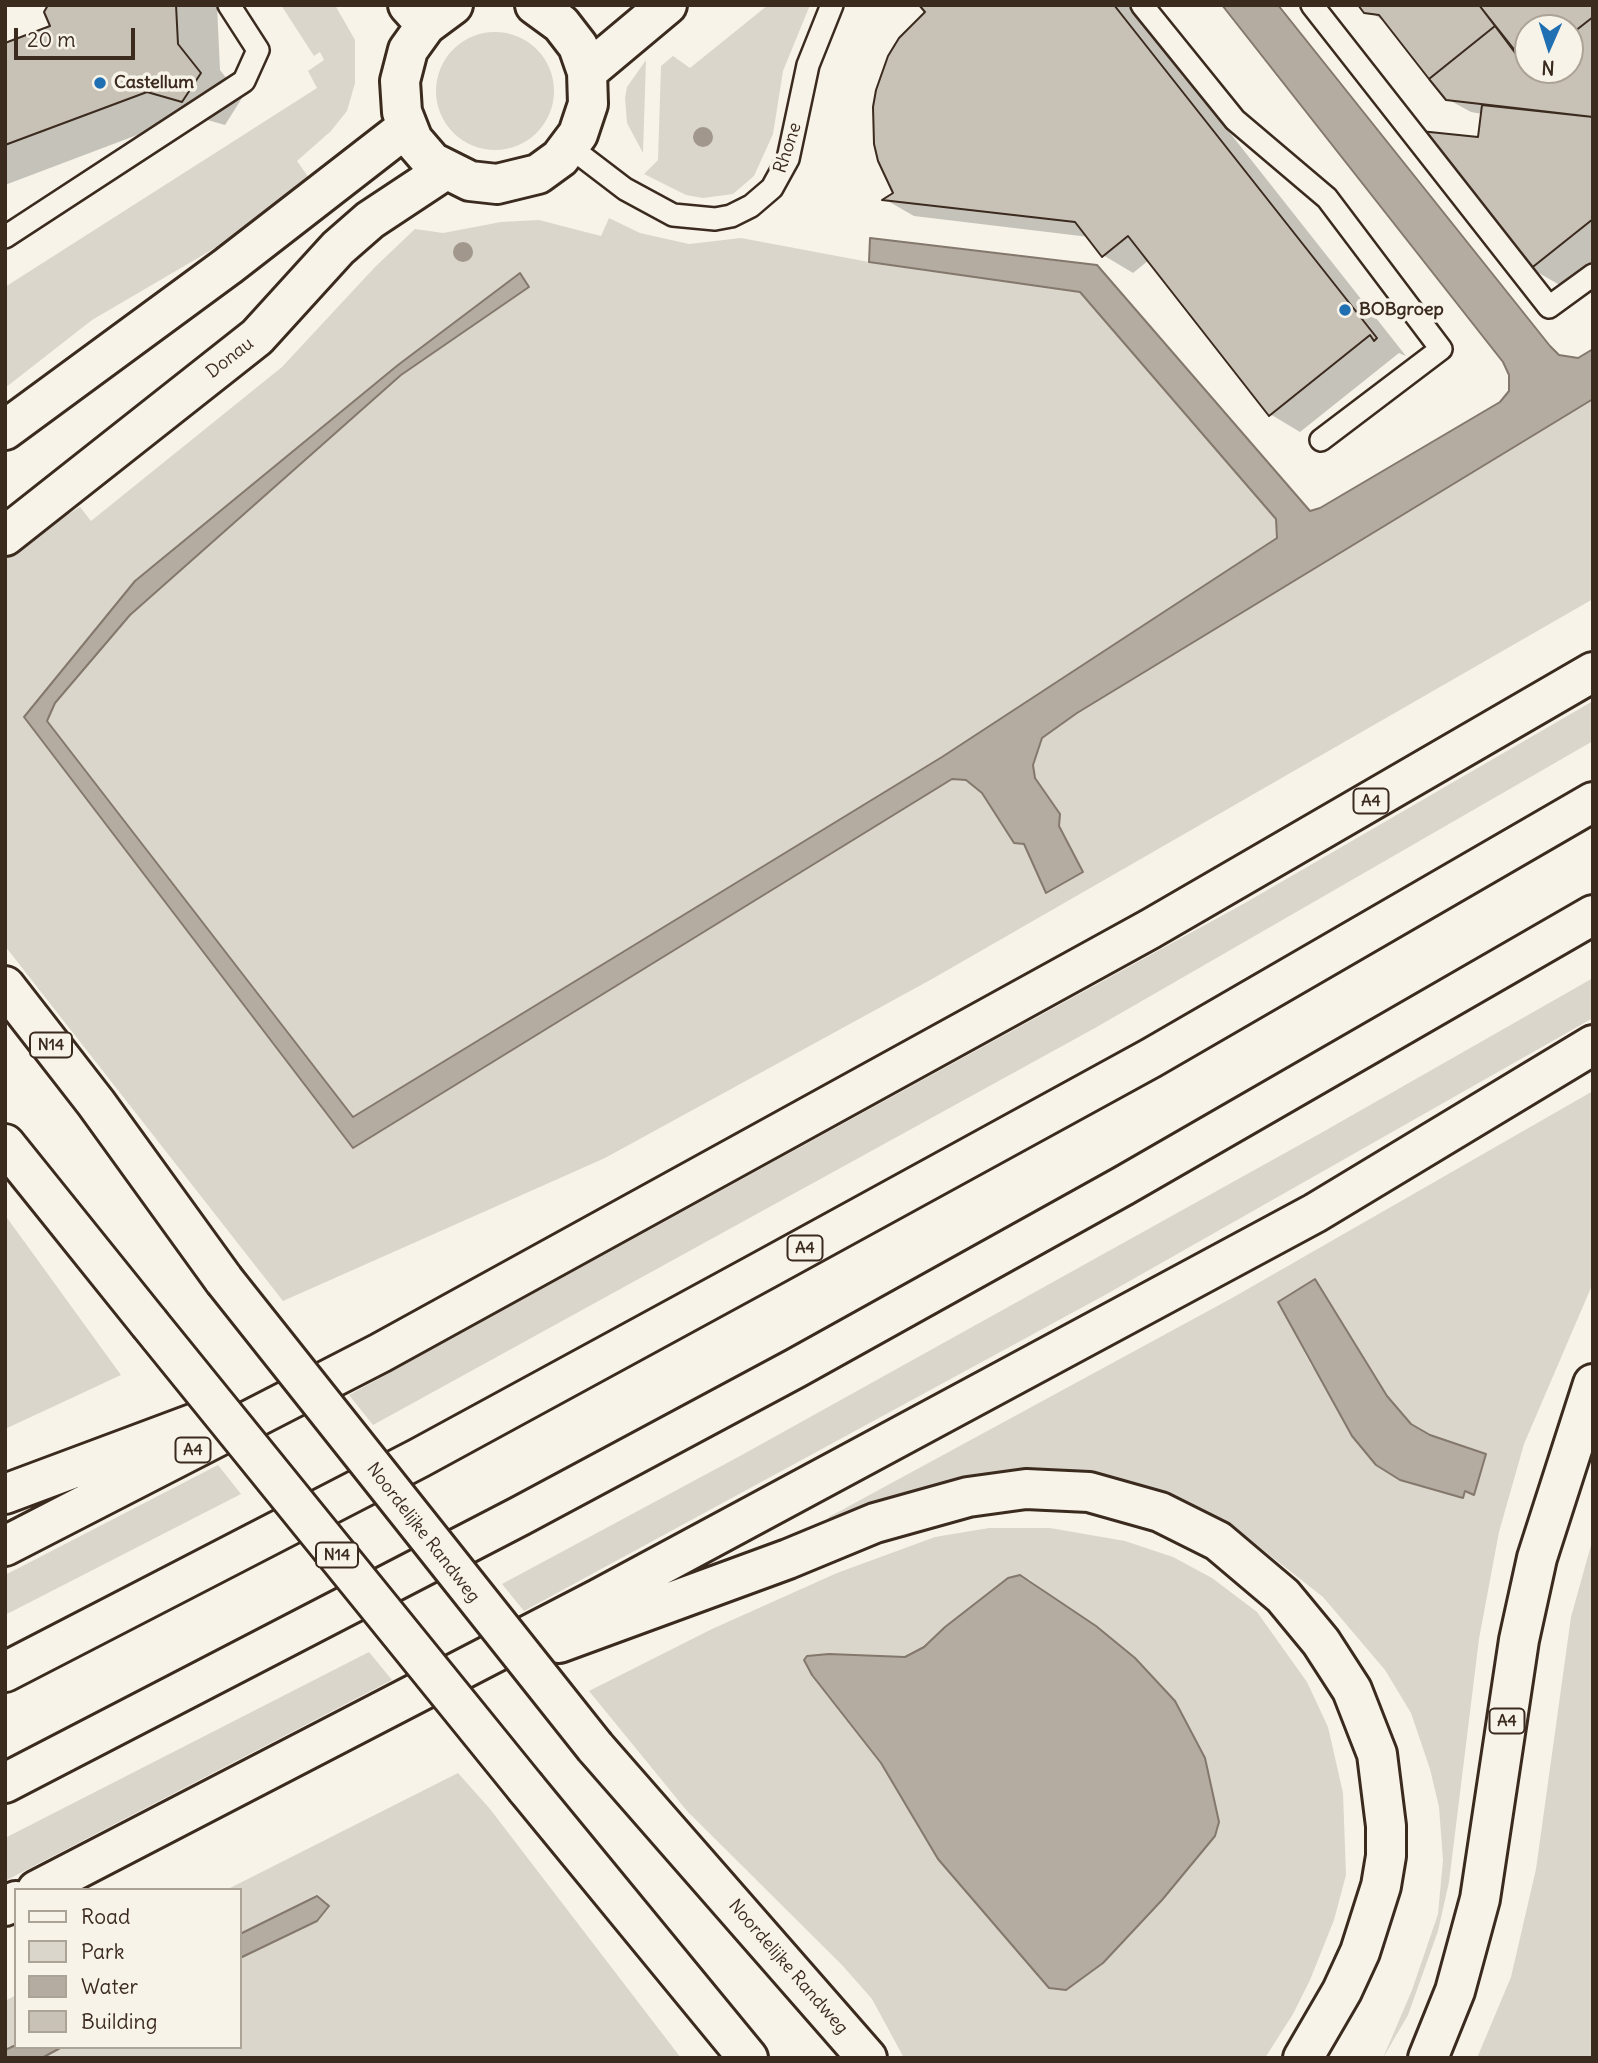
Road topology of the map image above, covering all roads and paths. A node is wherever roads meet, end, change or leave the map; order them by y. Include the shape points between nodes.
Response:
1 (229, 5) edge
2 (667, 5) edge
3 (832, 5) edge
4 (1142, 5) edge
5 (1312, 5) edge
6 (561, 11) edge
7 (429, 12) edge
8 (587, 72) junction
9 (407, 127) junction
10 (569, 147) junction
11 (444, 171) junction
12 (5, 237) edge
13 (1593, 275) edge
14 (5, 430) edge
15 (1321, 440) dead end
16 (5, 536) edge
17 (1593, 672) edge
18 (1593, 802) edge
19 (1593, 915) edge
20 (5, 986) edge
21 (1593, 1045) edge
22 (5, 1144) edge
23 (380, 1353) junction
24 (1593, 1384) edge
25 (5, 1494) edge
26 (5, 1546) edge
27 (5, 1672) edge
28 (405, 1699) junction
29 (5, 1783) edge
30 (41, 1888) edge
31 (748, 2058) edge
32 (867, 2058) edge
33 (1303, 2058) edge
34 (1428, 2058) edge

1 - 12 lane via 258,50 244,80
2 - 8 main road
3 - 10 lane, Rhone via 808,65 788,159 772,188 751,206 715,219 673,215 625,189
4 - 15 lane via 1235,120 1327,198 1441,349
5 - 13 lane via 1549,307
6 - 8 main road
7 - 9 main road via 403,65 400,96
8 - 10 main road via 586,111
9 - 11 main road via 422,151
9 - 14 main road
10 - 11 main road via 538,174 511,183 477,183
11 - 16 main road, Donau via 370,219 257,337
17 - 23 main road, A4 via 1150,929
18 - 27 main road, A4 via 1151,1058 766,1269 419,1458
19 - 29 main road via 796,1368
20 - 32 main road, Noordelijke Randweg / N14, bridge via 224,1280 595,1747
21 - 28 main road via 1315,1213 598,1600
22 - 31 main road, N14, bridge
23 - 25 main road, A4
23 - 26 main road, A4
24 - 34 main road, A4 via 1545,1532 1519,1640 1480,1899 1455,1990
28 - 30 main road
28 - 33 main road via 875,1523 968,1497 1057,1488 1160,1512 1218,1541 1283,1596 1352,1690 1377,1754 1386,1826 1381,1886 1356,1962

